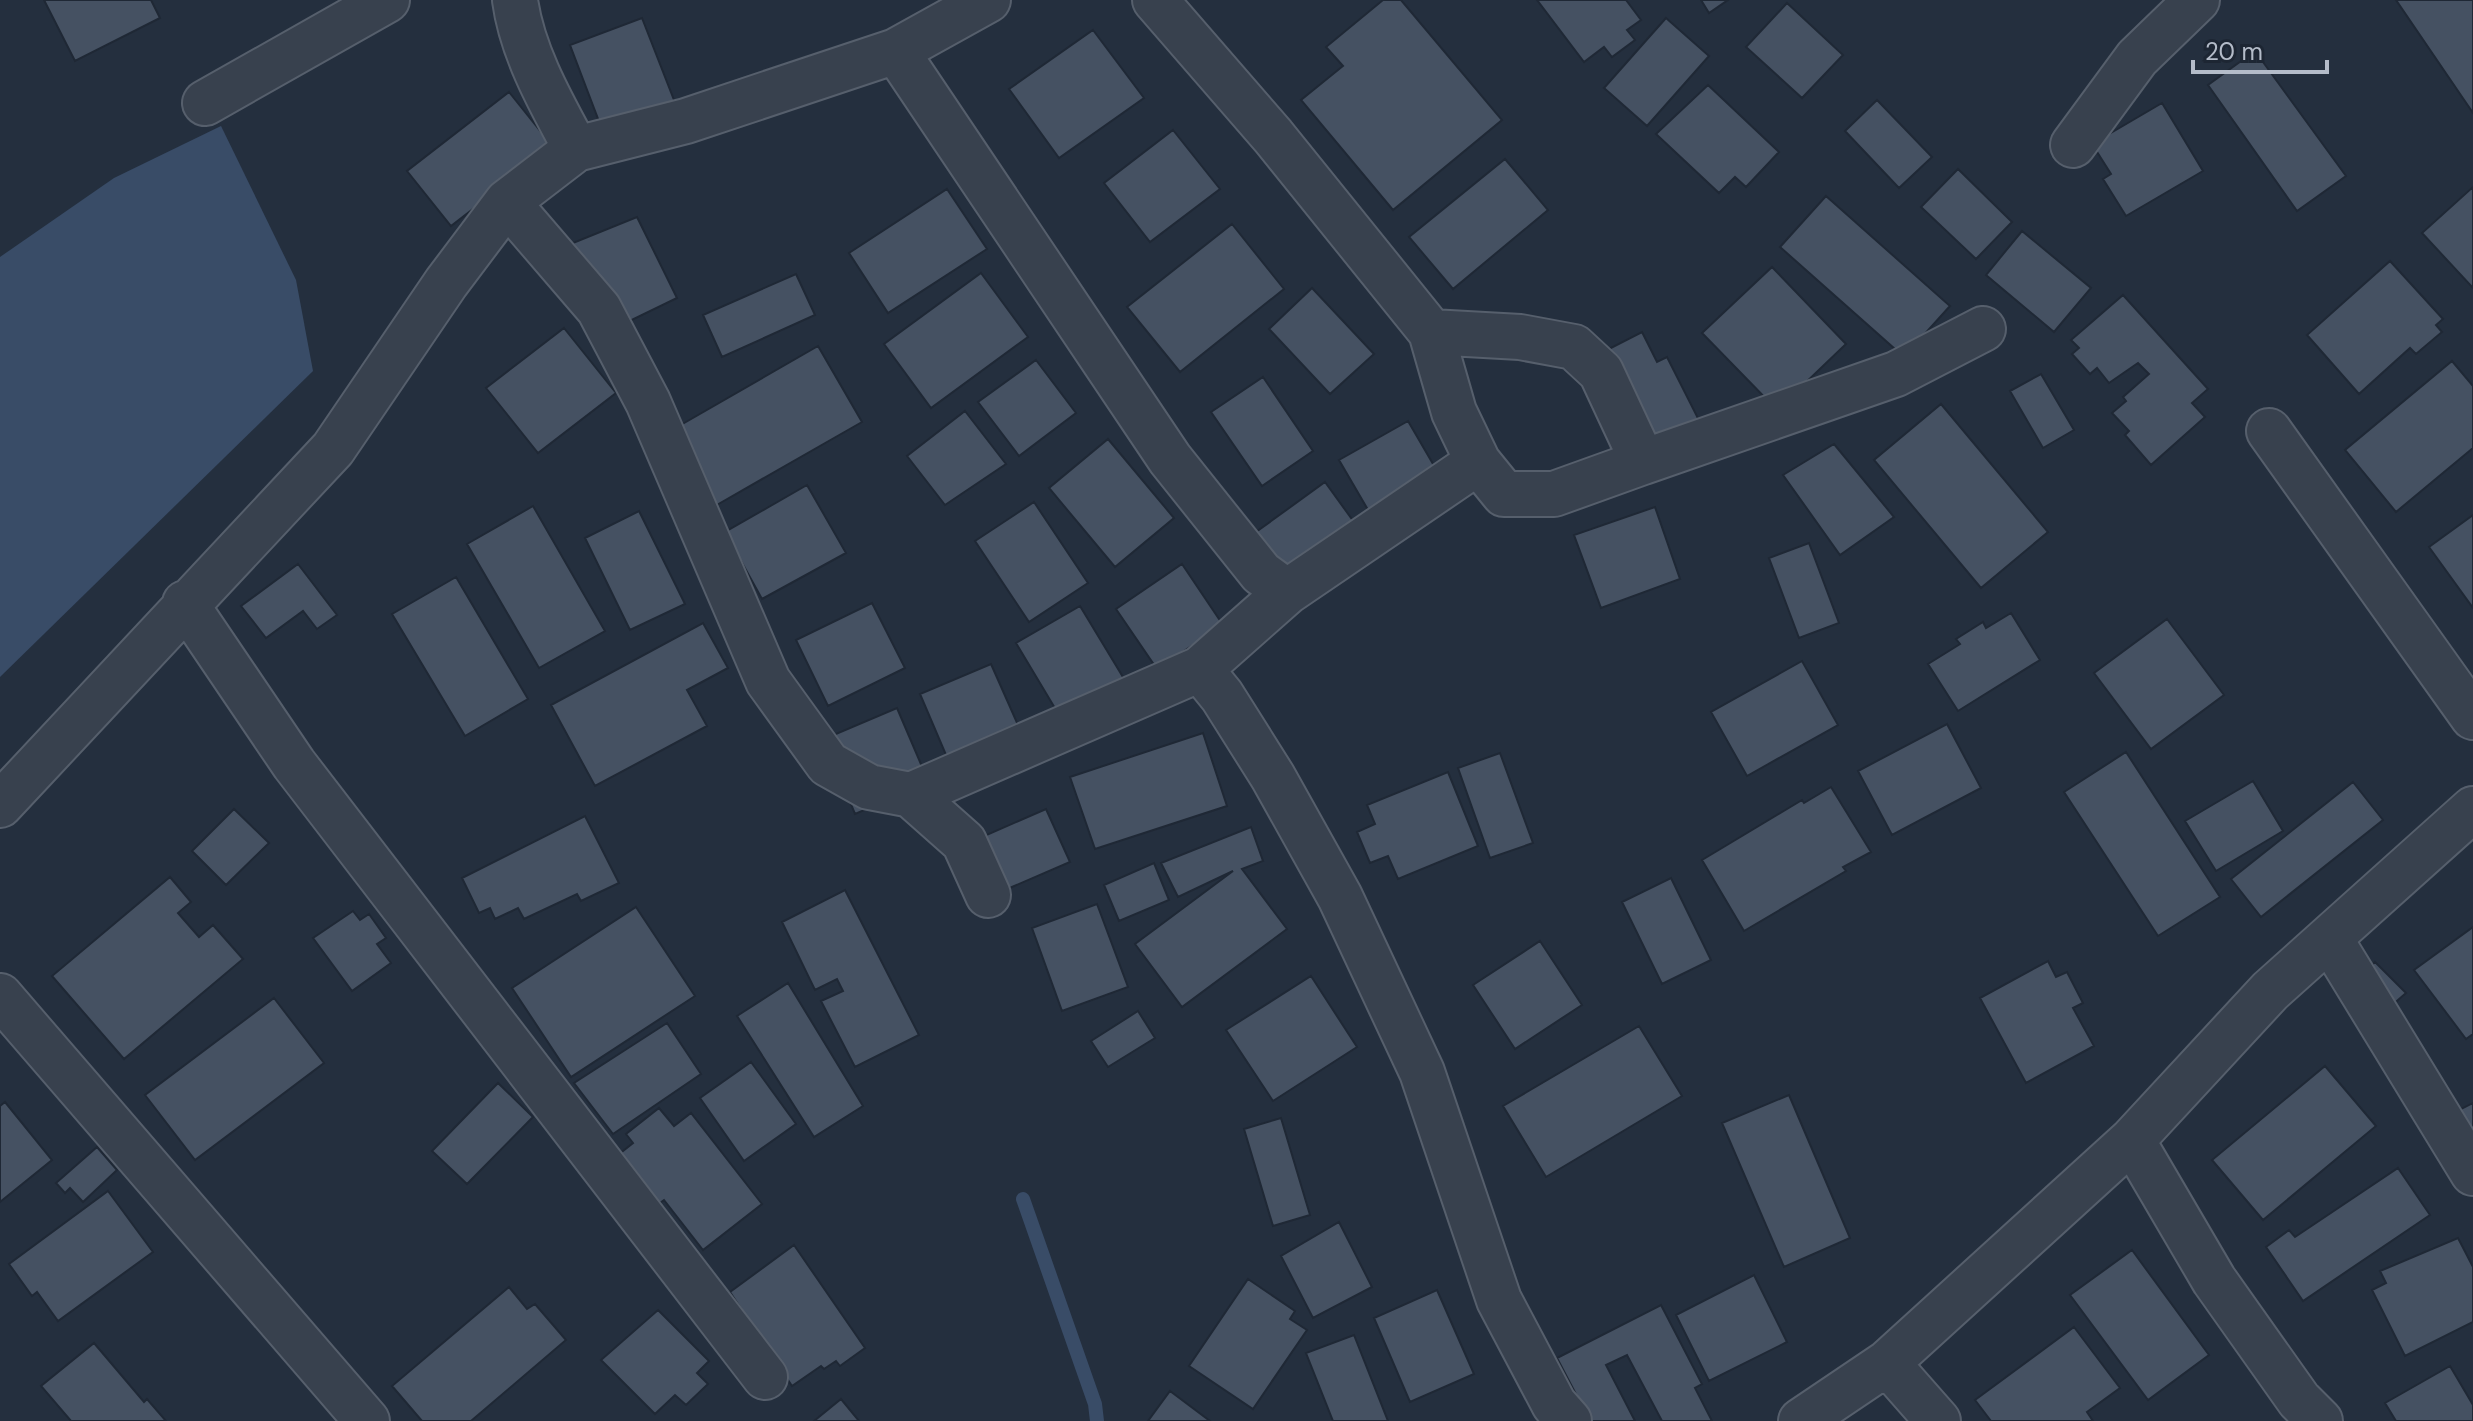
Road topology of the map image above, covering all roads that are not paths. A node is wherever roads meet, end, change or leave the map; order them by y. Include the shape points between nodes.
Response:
1 (387, 0) edge
2 (515, 0) edge
3 (988, 0) edge
4 (1155, 0) edge
5 (2197, 0) edge
6 (896, 51) junction
7 (205, 103) dead end
8 (2073, 145) dead end
9 (576, 149) junction
10 (507, 202) junction
11 (1983, 329) dead end
12 (1431, 332) junction
13 (2269, 431) dead end
14 (1478, 462) junction
15 (1643, 462) junction
16 (1287, 592) junction
17 (185, 603) junction
18 (1200, 669) junction
19 (2473, 717) edge
20 (911, 795) junction
21 (0, 805) edge
22 (2473, 809) edge
23 (988, 895) dead end
24 (2330, 939) junction
25 (0, 996) edge
26 (2132, 1140) junction
27 (2473, 1173) edge
28 (1887, 1363) junction
29 (765, 1377) dead end
30 (367, 1421) edge
31 (1569, 1421) edge
32 (1801, 1421) edge
33 (1938, 1421) edge
34 (2320, 1421) edge

1 - 7 street
2 - 9 street via 549,100
3 - 6 street
4 - 12 street
5 - 8 street via 2137,58
6 - 9 street via 686,121
6 - 16 street via 1170,459 1261,573
9 - 10 street
10 - 17 street via 333,449
10 - 20 street via 599,309 648,402 768,681 828,764 869,787
11 - 15 street via 1896,374
12 - 14 street via 1454,412
12 - 15 street via 1520,337 1574,347 1601,372
13 - 19 street
14 - 15 street via 1504,494 1554,494
14 - 16 street
16 - 18 street
17 - 21 street
17 - 29 street via 294,764
18 - 20 street
18 - 31 street via 1273,777 1340,897 1422,1072 1499,1300 1554,1404
20 - 23 street via 964,842
22 - 24 street
24 - 26 street via 2270,991
24 - 27 street
25 - 30 street
26 - 28 street
26 - 34 street via 2214,1280 2299,1400
28 - 32 street
28 - 33 street

